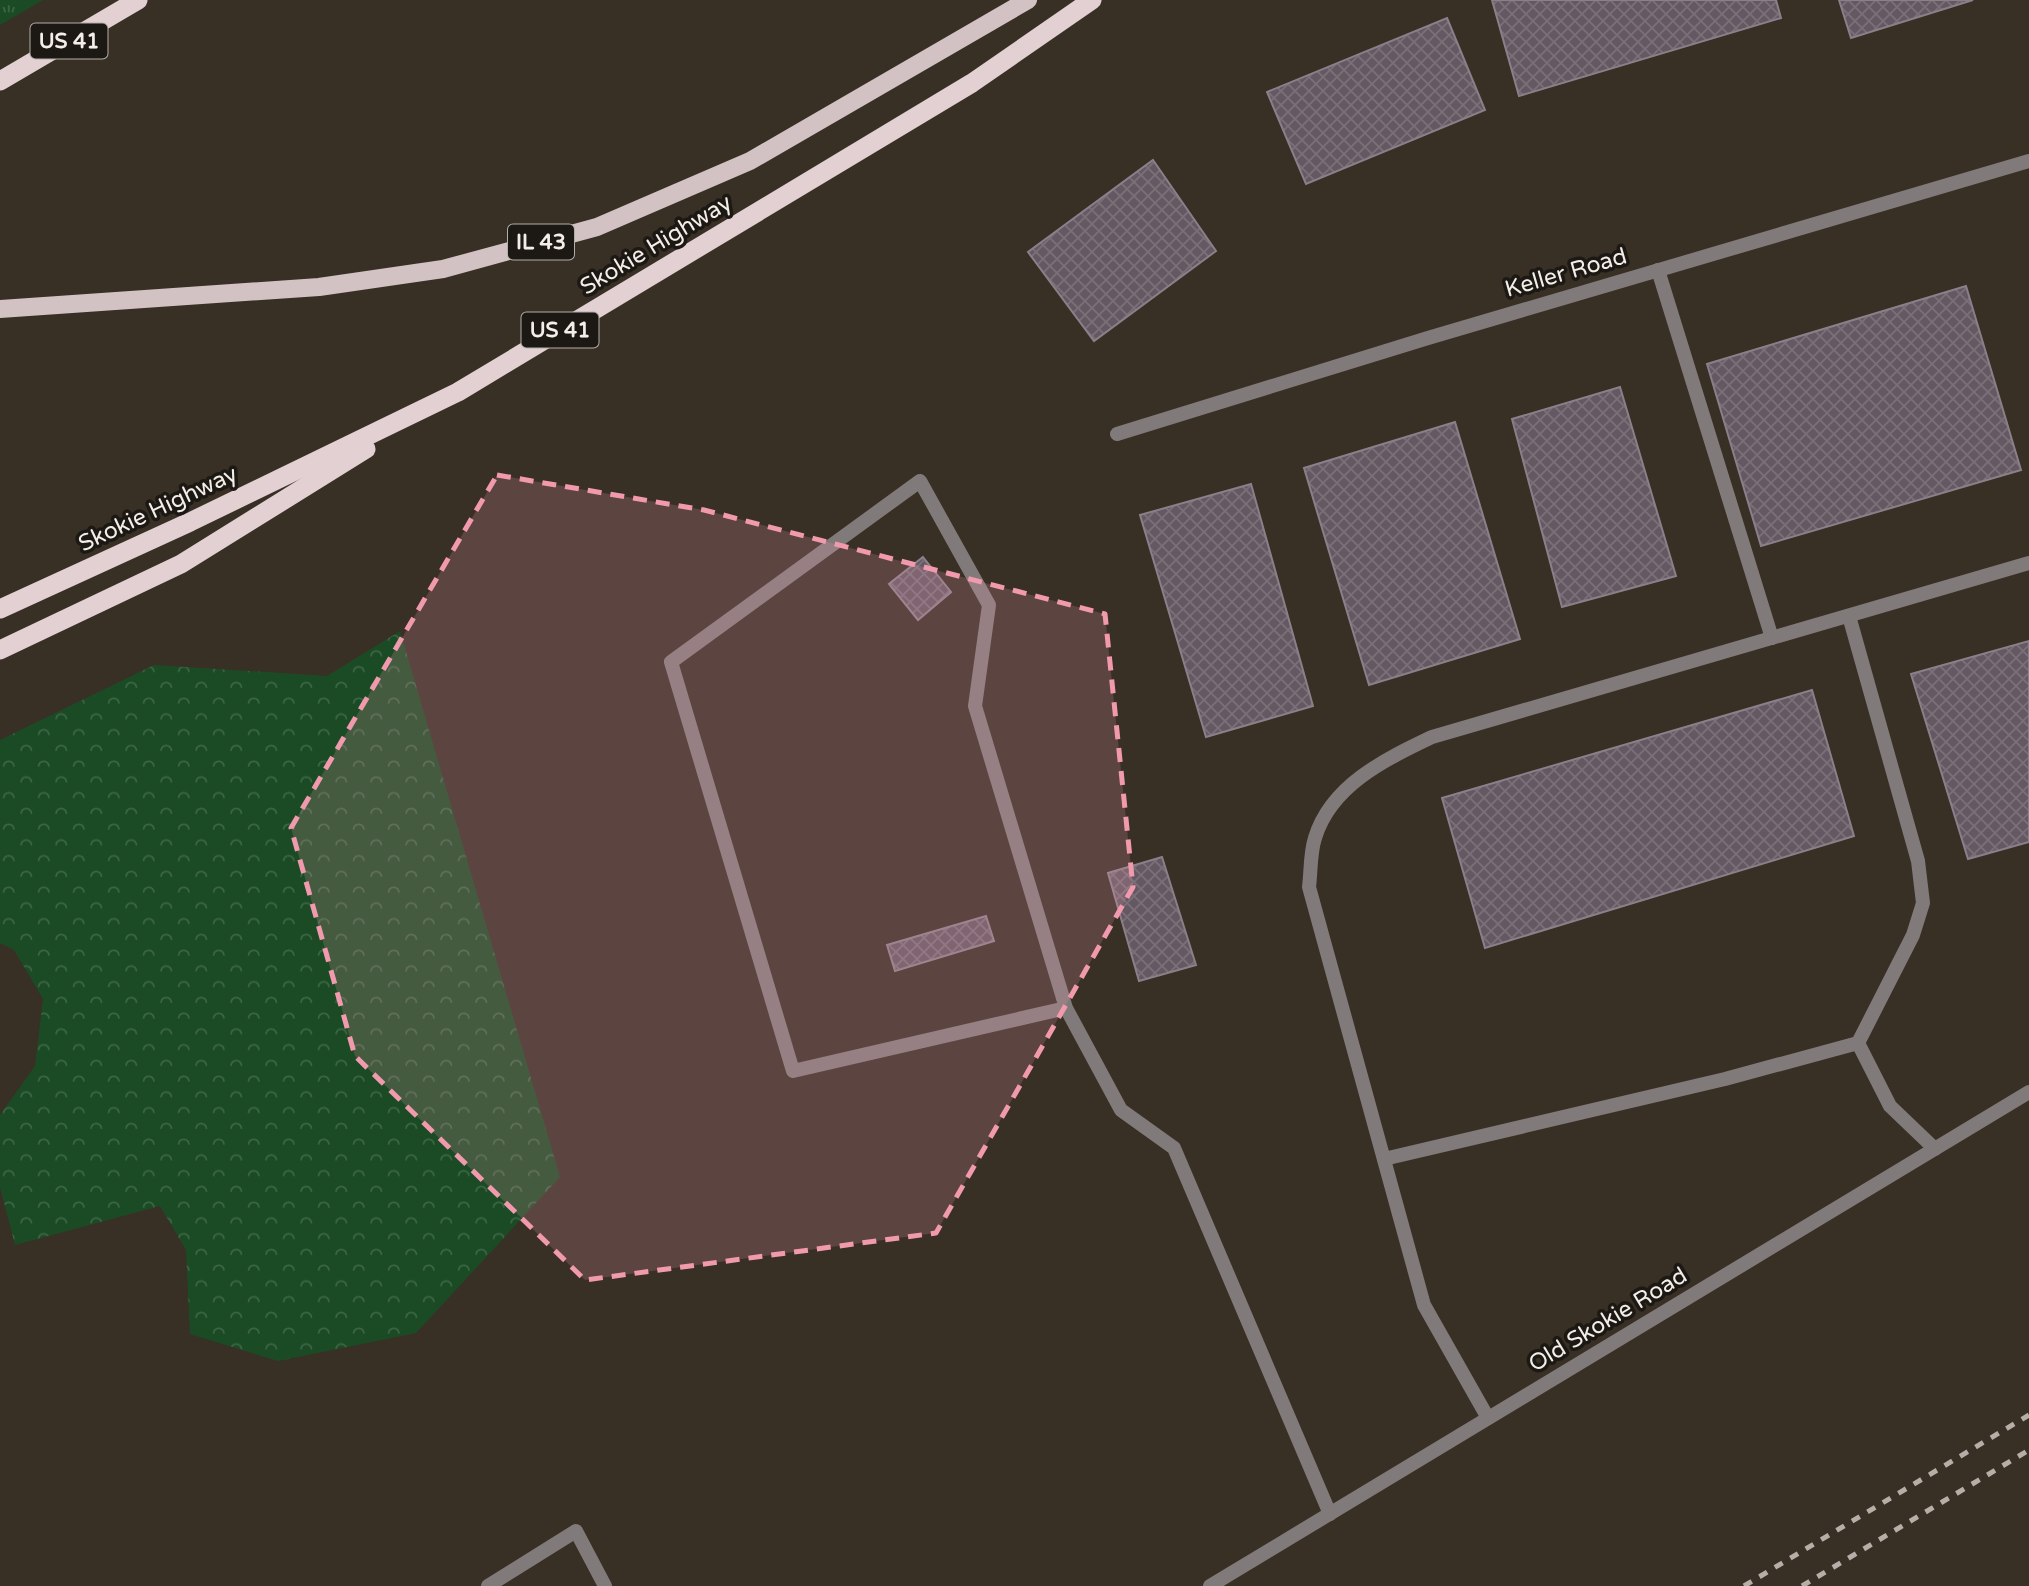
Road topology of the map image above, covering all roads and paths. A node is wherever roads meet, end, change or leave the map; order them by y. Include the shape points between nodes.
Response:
1 (138, 0) edge
2 (1028, 0) edge
3 (1092, 0) edge
4 (0, 81) edge
5 (2029, 161) edge
6 (1658, 270) junction
7 (0, 309) edge
8 (458, 391) junction
9 (1118, 434) dead end
10 (2029, 564) edge
11 (0, 609) edge
12 (1849, 616) junction
13 (1772, 638) junction
14 (0, 650) edge
15 (1066, 1008) junction
16 (1857, 1043) junction
17 (2029, 1092) edge
18 (1936, 1149) junction
19 (1384, 1159) junction
20 (1488, 1418) junction
21 (1330, 1514) junction
22 (488, 1586) edge
23 (605, 1586) edge
24 (1210, 1586) edge

1 - 4 highway, US 41
2 - 7 main road, IL 43 via 750,161 597,227 443,269 319,287
3 - 8 highway, Skokie Highway / US 41 via 972,83
5 - 6 street, Keller Road
6 - 9 street, Keller Road
6 - 13 street
8 - 11 highway, Skokie Highway / US 41
8 - 14 highway via 181,564
10 - 12 street
12 - 13 street
12 - 16 street via 1918,861 1923,903 1913,935
13 - 19 street via 1432,737 1357,779 1328,808 1314,839 1309,887
15 - 15 street via 975,706 989,605 920,481 671,662 793,1072
15 - 21 street via 1121,1110 1174,1148
16 - 18 street via 1890,1106
16 - 19 street via 1726,1079
17 - 18 street, Old Skokie Road
18 - 20 street, Old Skokie Road
19 - 20 street via 1424,1305
20 - 21 street, Old Skokie Road
21 - 24 street, Old Skokie Road
22 - 23 street via 576,1531

